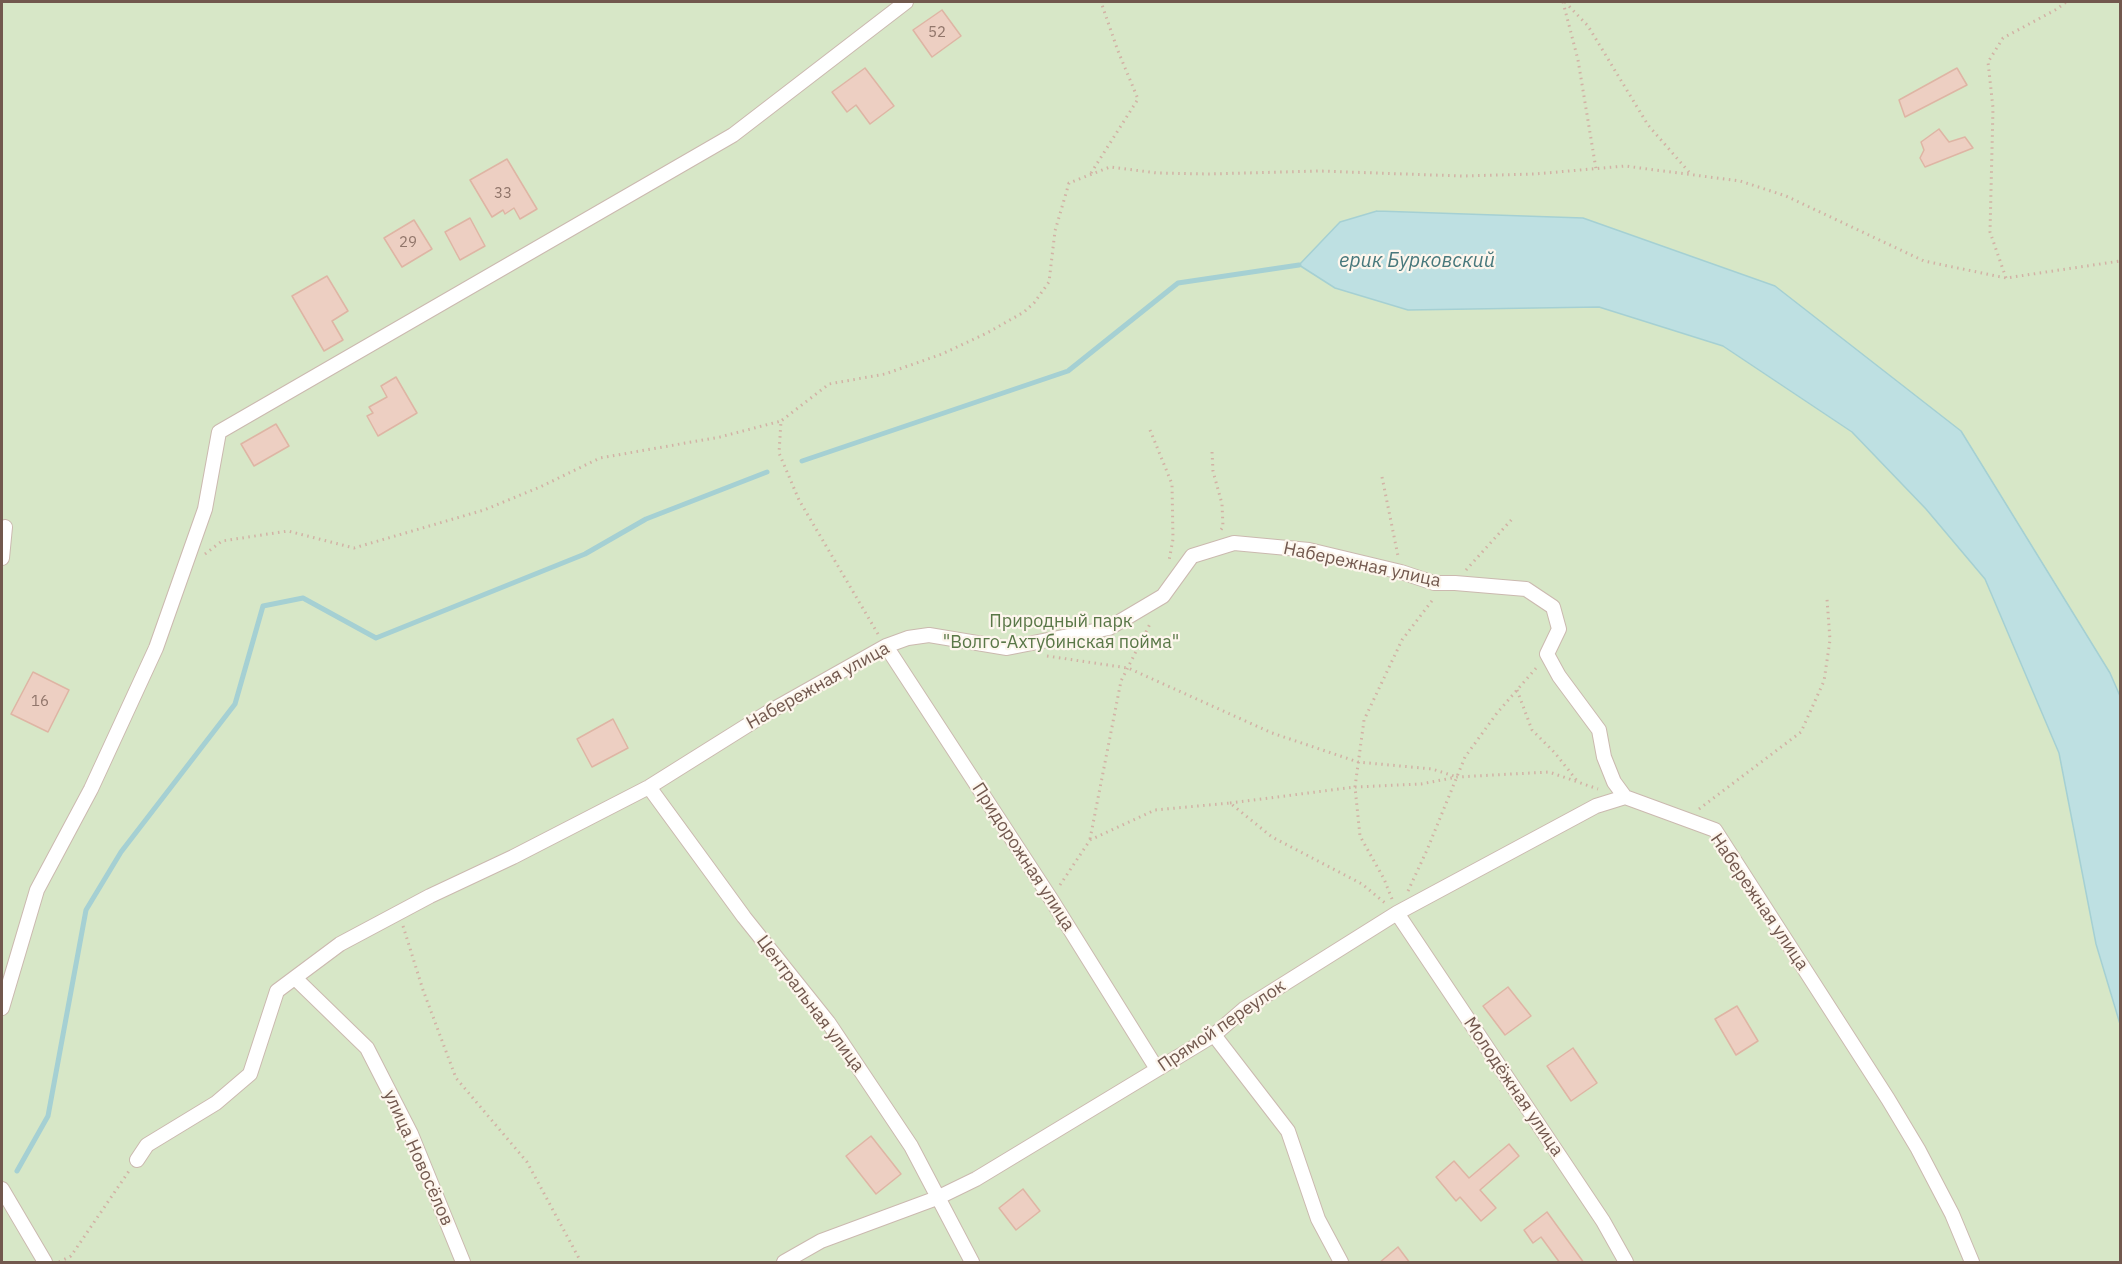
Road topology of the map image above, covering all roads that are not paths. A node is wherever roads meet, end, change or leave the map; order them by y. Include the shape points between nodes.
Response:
1 (906, 2) edge
2 (5, 527) dead end
3 (2, 558) edge
4 (886, 646) junction
5 (649, 787) junction
6 (1625, 796) junction
7 (1397, 913) junction
8 (295, 978) junction
9 (2, 1008) edge
10 (1214, 1035) junction
11 (1157, 1069) junction
12 (137, 1160) road end
13 (2, 1190) edge
14 (937, 1198) junction
15 (45, 1263) edge
16 (463, 1263) edge
17 (784, 1263) edge
18 (972, 1263) edge
19 (1341, 1263) edge
20 (1626, 1263) edge
21 (1972, 1263) edge

1 - 9 street via 733,135 219,432 205,509 156,648 91,789 37,890
2 - 3 street
4 - 5 street, Набережная улица via 767,713
4 - 6 street, Набережная улица via 929,635 1007,648 1109,628 1164,596 1192,556 1234,543 1310,550 1434,583 1526,589 1553,607 1559,629 1547,654 1599,730 1604,757 1614,782
4 - 11 street, Придорожная улица
5 - 8 street, Набережная улица via 399,913 340,945
5 - 14 street, Центральная улица via 744,918 828,1022 911,1146
6 - 7 street, Прямой переулок via 1596,806
6 - 21 street, Набережная улица via 1715,830 1918,1149
7 - 10 street, Прямой переулок via 1244,1009
7 - 20 street, Молодёжная улица via 1603,1221
8 - 12 street, Набережная улица via 277,991 250,1074 216,1103 147,1145
8 - 16 street, улица Новосёлов via 367,1048 411,1134
10 - 11 street, Прямой переулок
10 - 19 street via 1288,1131 1318,1219
11 - 14 street, Прямой переулок via 976,1179
13 - 15 street
14 - 17 street, Прямой переулок via 821,1241
14 - 18 street, Центральная улица

